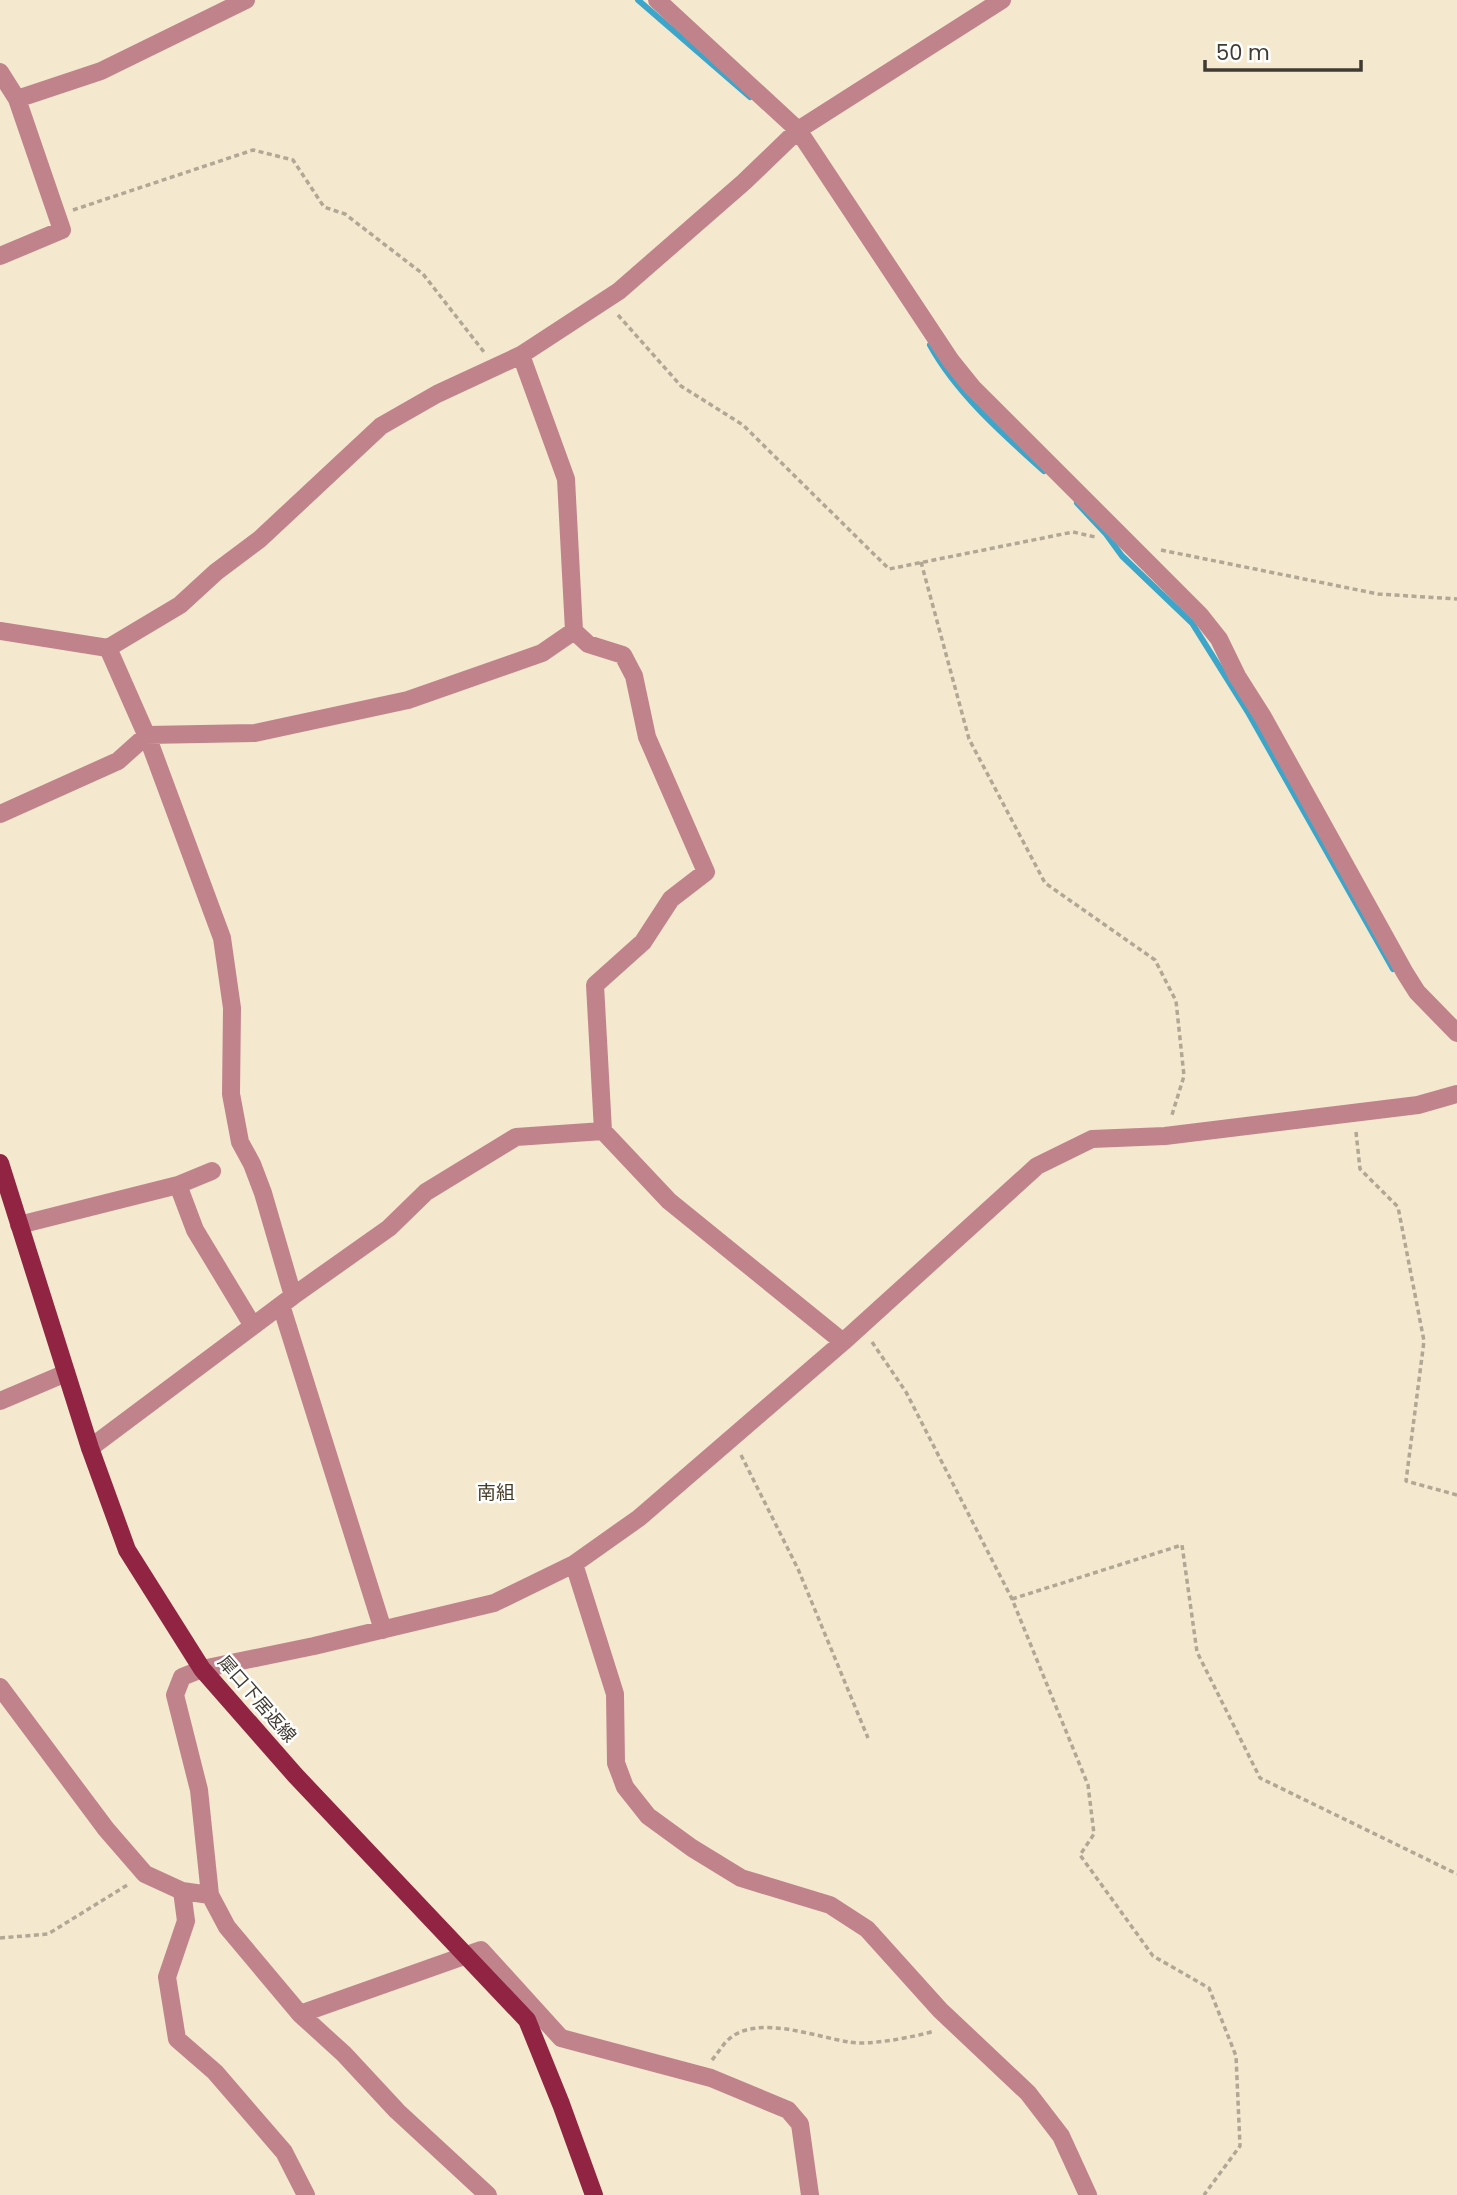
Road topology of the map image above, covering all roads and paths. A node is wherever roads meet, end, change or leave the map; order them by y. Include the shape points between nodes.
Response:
1 (246, 0) edge
2 (656, 0) edge
3 (1002, 0) edge
4 (0, 72) edge
5 (18, 99) junction
6 (798, 130) junction
7 (57, 215) junction
8 (0, 256) edge
9 (605, 300) junction
10 (521, 355) junction
11 (496, 367) junction
12 (1096, 537) dead end
13 (1130, 544) junction
14 (921, 562) junction
15 (1457, 599) edge
16 (0, 631) edge
17 (573, 631) junction
18 (108, 648) junction
19 (147, 735) junction
20 (0, 814) edge
21 (1457, 1032) edge
22 (1457, 1094) edge
23 (1354, 1113) junction
24 (603, 1131) junction
25 (1165, 1136) junction
26 (1, 1170) edge
27 (212, 1171) dead end
28 (178, 1185) junction
29 (19, 1224) junction
30 (287, 1300) junction
31 (253, 1326) junction
32 (861, 1326) junction
33 (843, 1342) junction
34 (66, 1373) junction
35 (0, 1401) edge
36 (732, 1438) junction
37 (90, 1448) junction
38 (1457, 1495) edge
39 (574, 1564) junction
40 (1012, 1599) junction
41 (383, 1630) junction
42 (202, 1669) junction
43 (0, 1686) edge
44 (868, 1738) dead end
45 (145, 1874) junction
46 (1457, 1874) edge
47 (182, 1891) junction
48 (210, 1895) junction
49 (0, 1938) edge
50 (466, 1956) junction
51 (300, 2014) junction
52 (956, 2024) junction
53 (701, 2076) junction
54 (306, 2195) edge
55 (488, 2195) edge
56 (594, 2195) edge
57 (810, 2195) edge
58 (1088, 2195) edge
59 (1204, 2195) edge

1 - 5 street via 101,71
2 - 6 street
3 - 6 street
4 - 5 street
5 - 7 street
6 - 9 street
6 - 13 street via 951,361
7 - 8 street via 62,230
7 - 11 path via 253,150 293,160 324,207 345,214 423,274
9 - 10 street
9 - 14 path via 681,386 743,425 889,569
10 - 11 street
10 - 17 street via 566,479
11 - 18 street via 381,426 180,606
12 - 14 path via 1073,532
13 - 15 path via 1378,594
13 - 21 street via 1219,639 1405,973
14 - 25 path via 969,738 1045,883 1155,960 1176,1001 1184,1076
16 - 18 street
17 - 19 street via 542,653 408,700 255,733
17 - 24 street via 588,644 623,655 634,676 647,737 706,872 671,899 643,942 595,985
18 - 19 street
19 - 20 street via 118,761
19 - 30 street via 222,938 232,1008 231,1094 240,1142 264,1193
22 - 23 street via 1418,1105
23 - 25 street
23 - 38 path via 1360,1169 1398,1208 1424,1340 1406,1481
24 - 30 street via 516,1137 426,1192 389,1228
24 - 33 street via 669,1201
25 - 32 street via 1091,1139 1037,1166
26 - 29 main road, 犀口下居返線
27 - 28 street
28 - 29 street
28 - 31 street via 195,1230
29 - 34 main road, 犀口下居返線
30 - 31 street
30 - 41 street
31 - 37 street
32 - 33 street
32 - 40 path via 906,1392
33 - 36 street
34 - 35 street
34 - 37 main road, 犀口下居返線
36 - 39 street via 639,1518
36 - 44 path via 798,1569
37 - 42 main road, 犀口下居返線 via 127,1550
39 - 41 street via 494,1603
39 - 52 street via 615,1694 616,1763 625,1787 648,1816 741,1878 830,1905 858,1923
40 - 46 path via 1182,1545 1197,1652 1260,1778
40 - 59 path via 1088,1785 1094,1834 1080,1855 1153,1956 1209,1988 1236,2056 1240,2146
41 - 42 street
42 - 48 street via 182,1677 176,1695 199,1790
42 - 50 main road, 犀口下居返線
43 - 45 street
45 - 47 street
45 - 49 path via 48,1934
47 - 48 street
47 - 54 street via 186,1921 167,1977 177,2039 215,2072 284,2152
48 - 51 street via 228,1927
50 - 51 street
50 - 53 street via 481,1950 561,2038
50 - 56 main road, 犀口下居返線 via 527,2020
51 - 55 street
52 - 53 path via 919,2036 852,2043 801,2031 749,2028 729,2038
52 - 58 street via 1028,2093 1061,2136
53 - 57 street via 788,2110 800,2124

